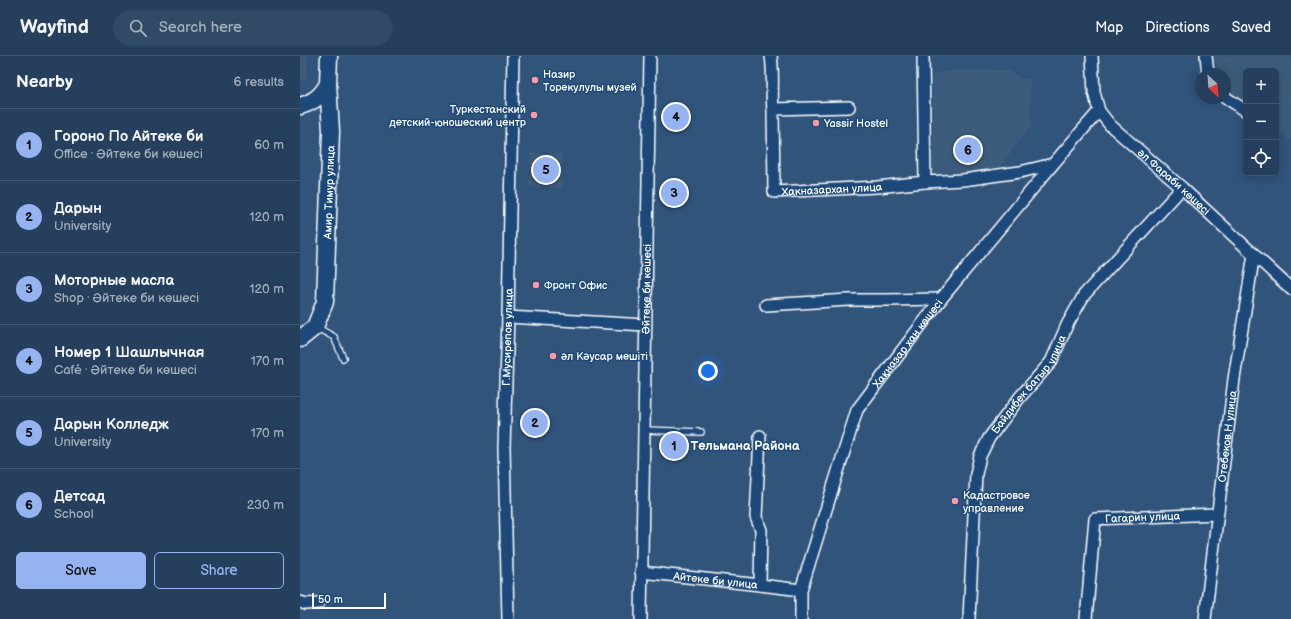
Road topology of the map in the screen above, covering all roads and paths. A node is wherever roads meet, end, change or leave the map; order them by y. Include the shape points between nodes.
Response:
1 (329, 56) edge
2 (513, 56) edge
3 (650, 56) edge
4 (771, 56) edge
5 (923, 56) edge
6 (1092, 56) edge
7 (1206, 56) edge
8 (1207, 68) edge
9 (328, 84) junction
10 (1231, 101) edge
11 (300, 106) edge
12 (849, 107) dead end
13 (773, 109) junction
14 (1243, 110) edge
15 (1099, 111) junction
16 (1053, 164) junction
17 (925, 182) junction
18 (1182, 188) junction
19 (1254, 254) junction
20 (1291, 289) edge
21 (941, 299) junction
22 (766, 304) dead end
23 (508, 317) junction
24 (645, 325) junction
25 (315, 326) junction
26 (300, 339) edge
27 (342, 358) dead end
28 (643, 430) junction
29 (701, 432) dead end
30 (760, 436) dead end
31 (1217, 514) junction
32 (641, 572) junction
33 (760, 585) junction
34 (801, 590) junction
35 (300, 602) edge
36 (319, 603) dead end
37 (803, 618) edge
38 (508, 619) edge
39 (640, 619) edge
40 (969, 619) edge
41 (1086, 619) edge
42 (1205, 619) edge

1 - 9 main road, Амир Тимур улица
2 - 23 street, Г.Мусирепов улица
3 - 24 street, Әйтеке би көшесі
4 - 13 street, Хакназархан улица
5 - 17 street
6 - 15 street, әл Фараби көшесі via 1094,92
7 - 8 street
9 - 11 main road via 314,101
9 - 25 main road, Амир Тимур улица via 331,131 325,302
10 - 14 street
12 - 13 street
13 - 17 street, Хакназархан улица via 774,192
15 - 16 street, Хақназар хан көшесі
15 - 18 street, әл Фараби көшесі via 1110,125
16 - 17 street, Хакназархан улица via 1000,176
16 - 21 street, Хақназар хан көшесі
18 - 19 street, әл Фараби көшесі
18 - 40 street, Байдибек батыр улица via 1084,295 1051,362 989,438 980,456 976,474
19 - 20 street, әл Фараби көшесі
19 - 31 street, Отебеков.Н улица via 1234,379
21 - 22 street
21 - 34 street, Хақназар хан көшесі via 857,410
23 - 24 street
23 - 38 street, Г.Мусирепов улица via 504,448
24 - 28 street, Әйтеке би көшесі
25 - 26 main road
25 - 27 lane via 334,337
28 - 29 lane
28 - 32 street, Әйтеке би көшесі
30 - 33 street, Айтеке би улица via 756,517 761,530
31 - 41 street, Гагарин улица via 1096,519
31 - 42 street, Отебеков.Н улица
32 - 33 street, Айтеке би улица
32 - 39 street, Әйтеке би көшесі
33 - 34 street
34 - 37 street, Хақназар хан көшесі
35 - 36 street

